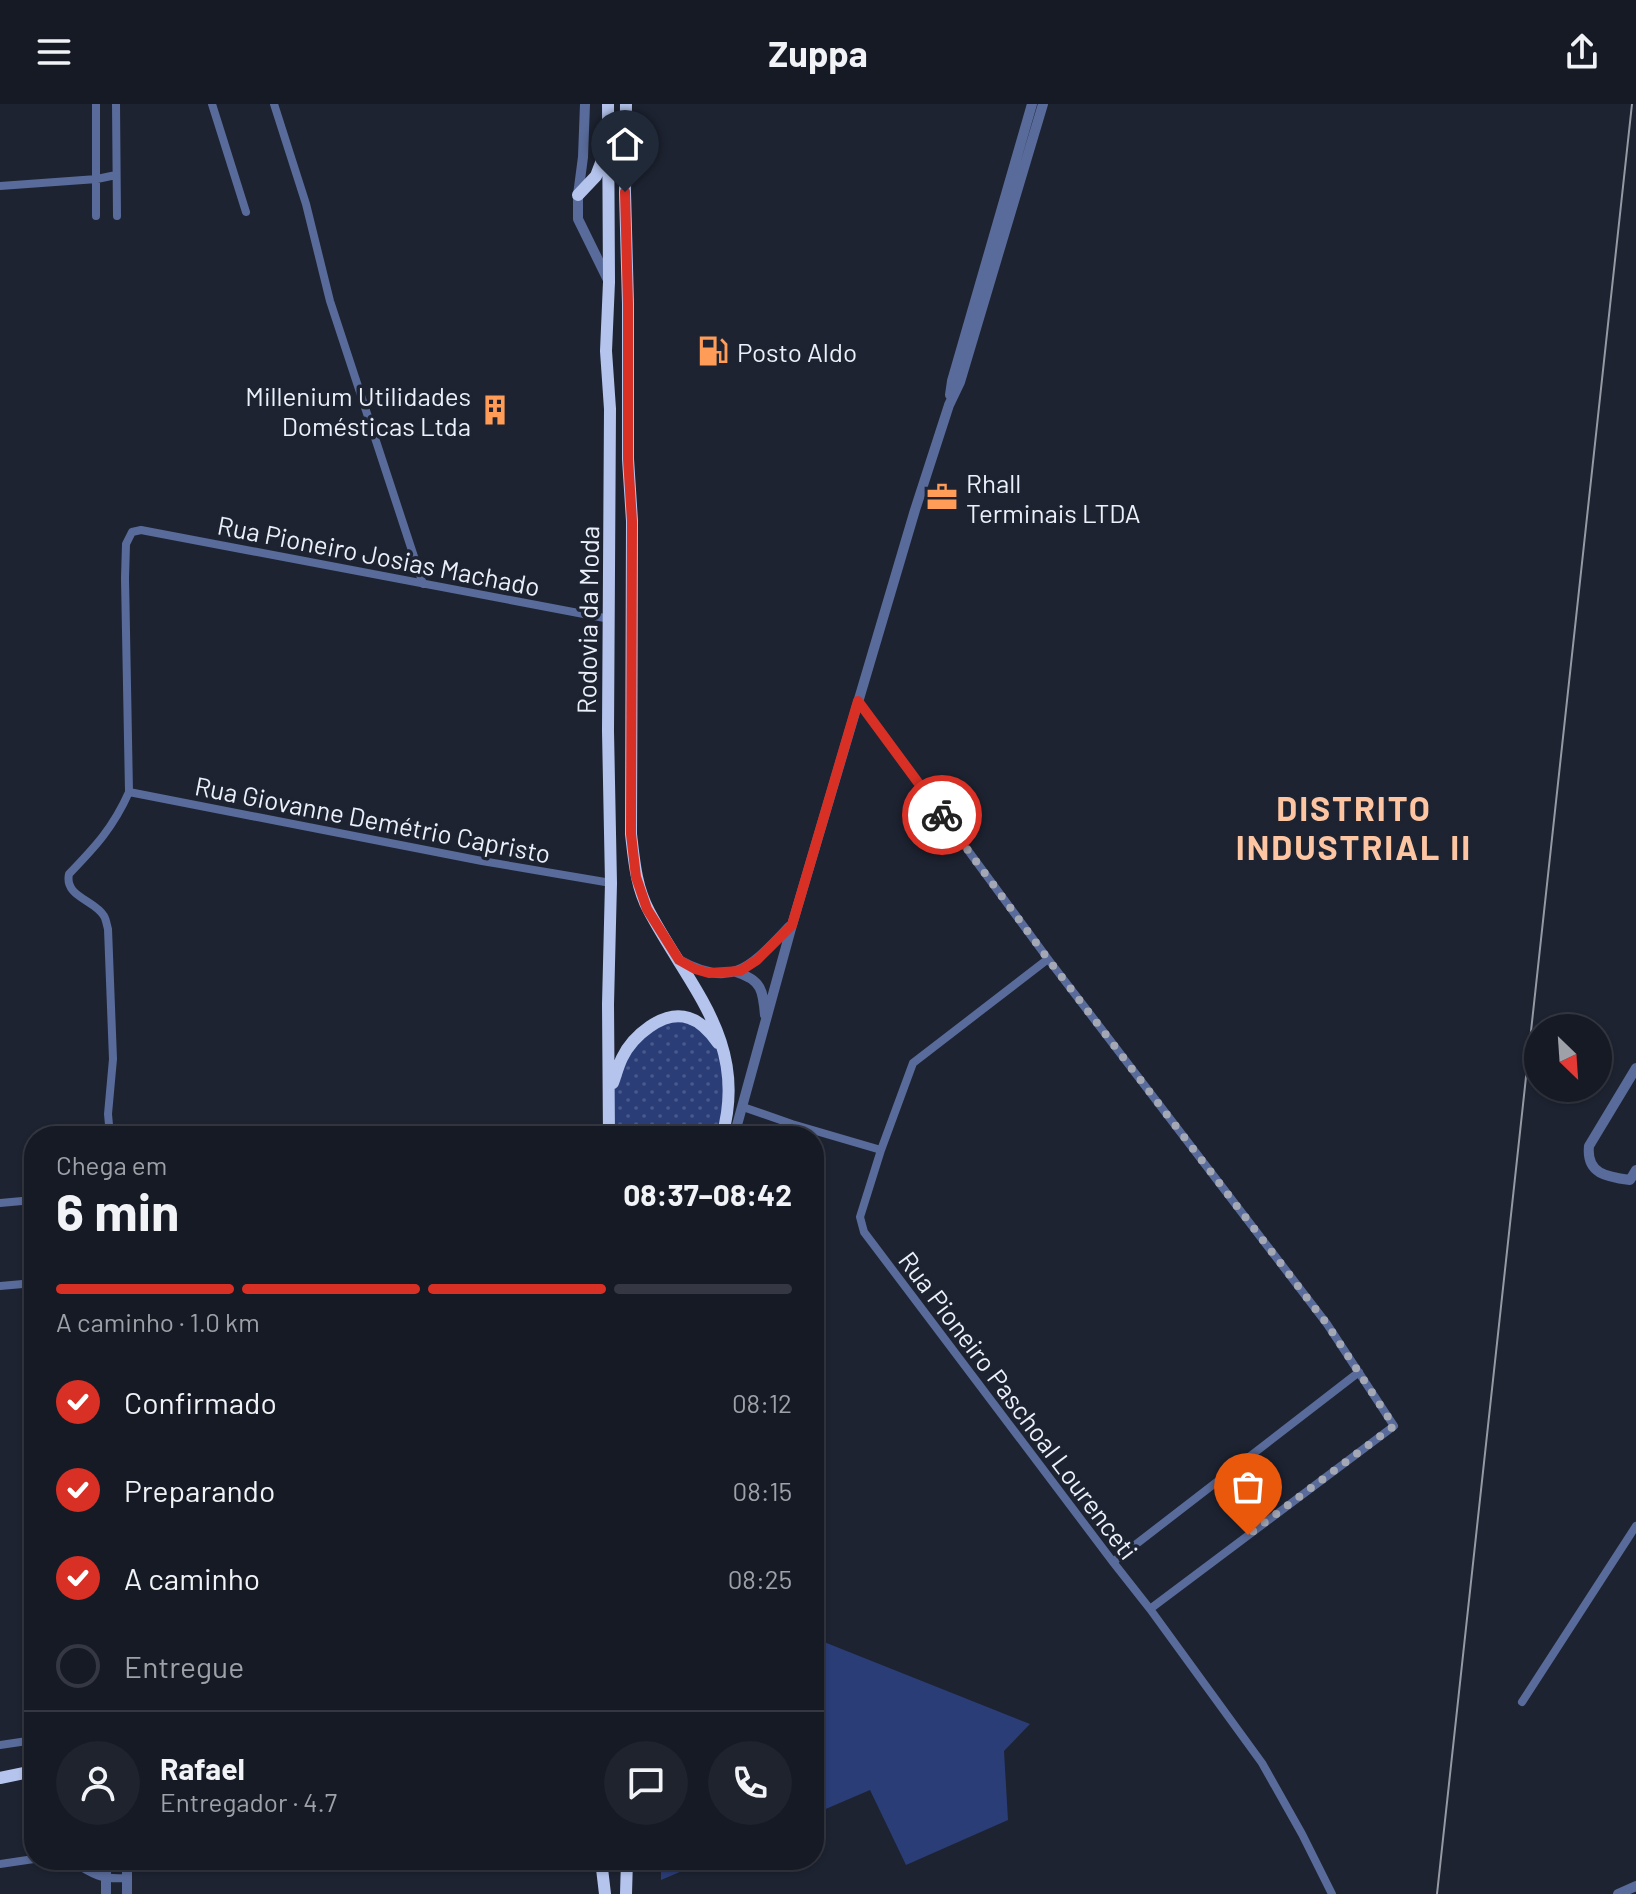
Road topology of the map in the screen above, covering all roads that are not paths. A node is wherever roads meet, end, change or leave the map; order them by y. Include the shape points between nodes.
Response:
1 (96, 104) edge
2 (116, 104) edge
3 (212, 104) edge
4 (274, 104) edge
5 (585, 104) edge
6 (608, 104) edge
7 (626, 104) edge
8 (1032, 104) edge
9 (1043, 104) edge
10 (608, 136) junction
11 (116, 175) junction
12 (97, 179) junction
13 (0, 186) edge
14 (578, 195) junction
15 (246, 212) dead end
16 (96, 216) dead end
17 (117, 216) dead end
18 (609, 282) junction
19 (985, 282) junction
20 (423, 584) junction
21 (610, 619) junction
22 (858, 701) junction
23 (129, 792) junction
24 (611, 883) junction
25 (792, 925) junction
26 (1048, 959) junction
27 (679, 960) junction
28 (736, 972) junction
29 (766, 1021) junction
30 (725, 1052) junction
31 (1636, 1068) edge
32 (609, 1098) junction
33 (743, 1107) junction
34 (109, 1126) edge
35 (609, 1126) edge
36 (724, 1126) edge
37 (737, 1126) edge
38 (799, 1126) edge
39 (824, 1133) edge
40 (881, 1150) junction
41 (1633, 1175) edge
42 (24, 1201) edge
43 (0, 1203) edge
44 (24, 1284) edge
45 (0, 1286) edge
46 (1359, 1372) junction
47 (1636, 1526) edge
48 (1113, 1562) junction
49 (1150, 1609) junction
50 (1522, 1702) dead end
51 (24, 1741) edge
52 (0, 1745) edge
53 (24, 1773) edge
54 (0, 1778) edge
55 (24, 1860) edge
56 (0, 1864) edge
57 (86, 1870) edge
58 (106, 1870) edge
59 (127, 1870) edge
60 (602, 1870) edge
61 (627, 1870) edge
62 (127, 1878) junction
63 (106, 1879) junction
64 (1636, 1886) edge
65 (106, 1894) edge
66 (127, 1894) edge
67 (605, 1894) edge
68 (626, 1894) edge
69 (1332, 1894) edge
70 (1618, 1894) edge

1 - 12 street
2 - 11 street
3 - 15 street
4 - 20 street via 330,301
5 - 14 street
6 - 10 highway, Rodovia da Moda
7 - 27 highway, Rodovia da Moda via 631,834 636,877 647,909
8 - 19 street
9 - 19 street
10 - 14 highway via 600,169
10 - 18 highway, Rodovia da Moda
11 - 12 street
11 - 17 street
12 - 13 street
12 - 16 street
14 - 18 street via 578,219
18 - 21 highway, Rodovia da Moda
19 - 22 street
20 - 21 street, Rua Pioneiro Josias Machado
20 - 23 street, Rua Pioneiro Josias Machado via 132,532 125,556
21 - 24 highway, Rodovia da Moda
22 - 25 street
22 - 26 street
23 - 24 street, Rua Giovanne Demétrio Capristo
23 - 34 street via 117,818 67,879 72,891 100,911 108,929 113,1059
24 - 32 highway, Rodovia da Moda
25 - 28 street via 757,960
25 - 29 street
26 - 40 street, Rua Pioneiro Paschoal Lourenceti via 913,1063
26 - 46 street
27 - 28 street via 709,973
27 - 30 highway, Rodovia da Moda
28 - 29 street via 758,984
29 - 33 street
30 - 32 highway via 710,1032 689,1018 661,1021 641,1033 622,1056
30 - 36 highway, Rodovia da Moda via 729,1094
31 - 41 street via 1588,1154 1591,1166 1601,1173 1614,1178
32 - 35 highway, Rodovia da Moda
33 - 37 street
33 - 38 street
39 - 40 street
40 - 48 street, Rua Pioneiro Paschoal Lourenceti via 860,1217 864,1232
42 - 43 street
44 - 45 street
46 - 48 street
46 - 49 street via 1394,1426
47 - 50 street
48 - 49 street, Rua Pioneiro Paschoal Lourenceti
49 - 69 street, Rua Pioneiro Paschoal Lourenceti via 1262,1763
51 - 52 street
53 - 54 highway
55 - 56 street
57 - 63 street
58 - 63 street
59 - 62 street
60 - 67 highway
61 - 68 highway
62 - 63 street
62 - 66 street
63 - 65 street
64 - 70 street

